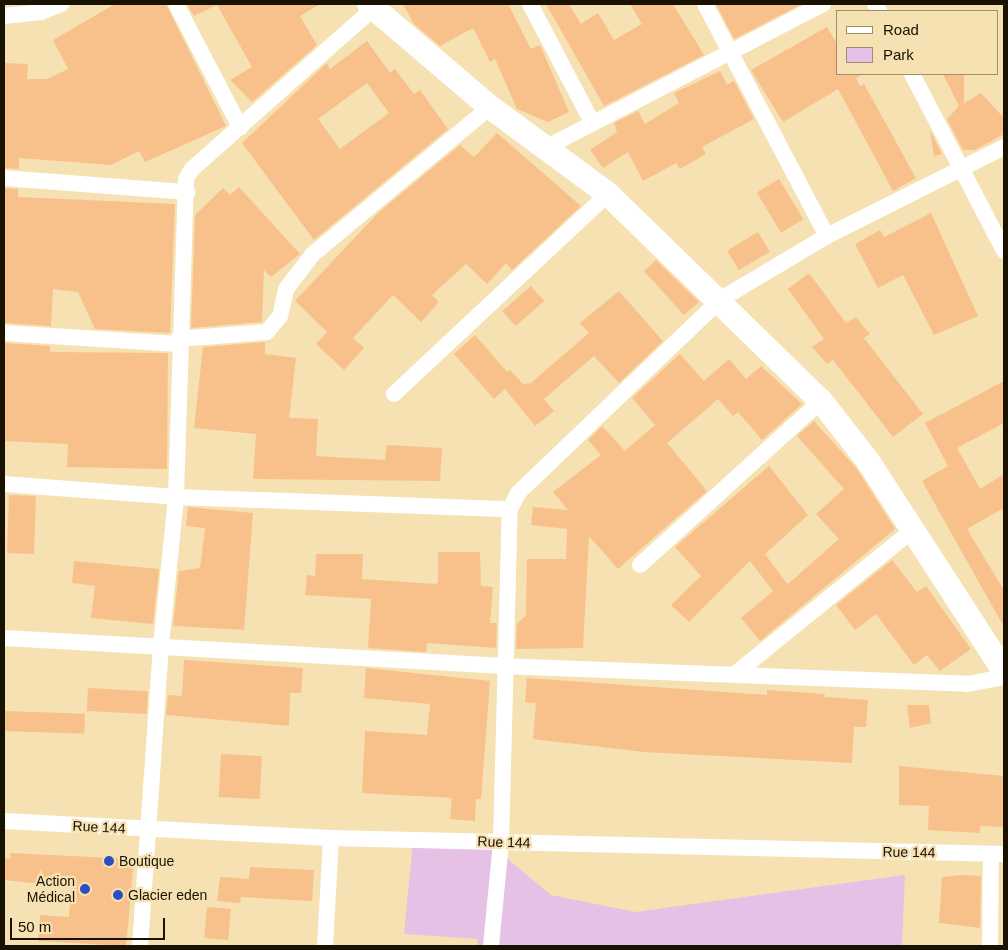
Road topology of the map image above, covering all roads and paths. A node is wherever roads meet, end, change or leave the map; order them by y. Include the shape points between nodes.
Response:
1 (62, 4) edge
2 (176, 4) edge
3 (530, 4) edge
4 (705, 4) edge
5 (823, 4) edge
6 (372, 6) edge
7 (5, 14) edge
8 (731, 52) junction
9 (913, 75) edge
10 (490, 107) junction
11 (592, 122) junction
12 (240, 127) junction
13 (547, 147) junction
14 (1004, 147) edge
15 (961, 167) junction
16 (4, 178) edge
17 (187, 192) junction
18 (608, 194) junction
19 (827, 236) junction
20 (1004, 251) edge
21 (721, 299) junction
22 (4, 333) edge
23 (178, 341) junction
24 (394, 394) dead end
25 (821, 401) junction
26 (4, 484) edge
27 (176, 497) junction
28 (510, 509) junction
29 (913, 530) junction
30 (640, 565) dead end
31 (4, 638) edge
32 (161, 645) junction
33 (504, 666) junction
34 (1004, 671) edge
35 (735, 674) junction
36 (1004, 677) edge
37 (4, 821) edge
38 (149, 830) junction
39 (331, 838) junction
40 (501, 842) junction
41 (998, 854) edge
42 (140, 946) edge
43 (325, 946) edge
44 (491, 946) edge
45 (990, 946) edge

1 - 7 street
2 - 12 street
3 - 11 street
4 - 8 street
5 - 8 street
6 - 10 street
6 - 12 street
8 - 11 street
8 - 19 street
9 - 15 street
10 - 13 street
10 - 23 street via 313,254 286,289 280,316 267,332
11 - 13 street
12 - 17 street via 188,174
13 - 18 street
14 - 15 street
15 - 19 street
15 - 20 street
16 - 17 street
17 - 23 street
18 - 21 street
18 - 24 street
19 - 21 street
21 - 25 street
21 - 28 street via 530,476
22 - 23 street
23 - 27 street
25 - 29 street via 868,461
25 - 30 street
26 - 27 street
27 - 28 street
27 - 32 street
28 - 33 street
29 - 34 street
29 - 35 street
31 - 32 street
32 - 33 street
32 - 38 street
33 - 35 street
33 - 40 street
35 - 36 street via 968,684
37 - 38 street, Rue 144
38 - 39 street, Rue 144
38 - 42 street
39 - 40 street, Rue 144
39 - 43 street
40 - 41 street, Rue 144
40 - 44 street
41 - 45 street

